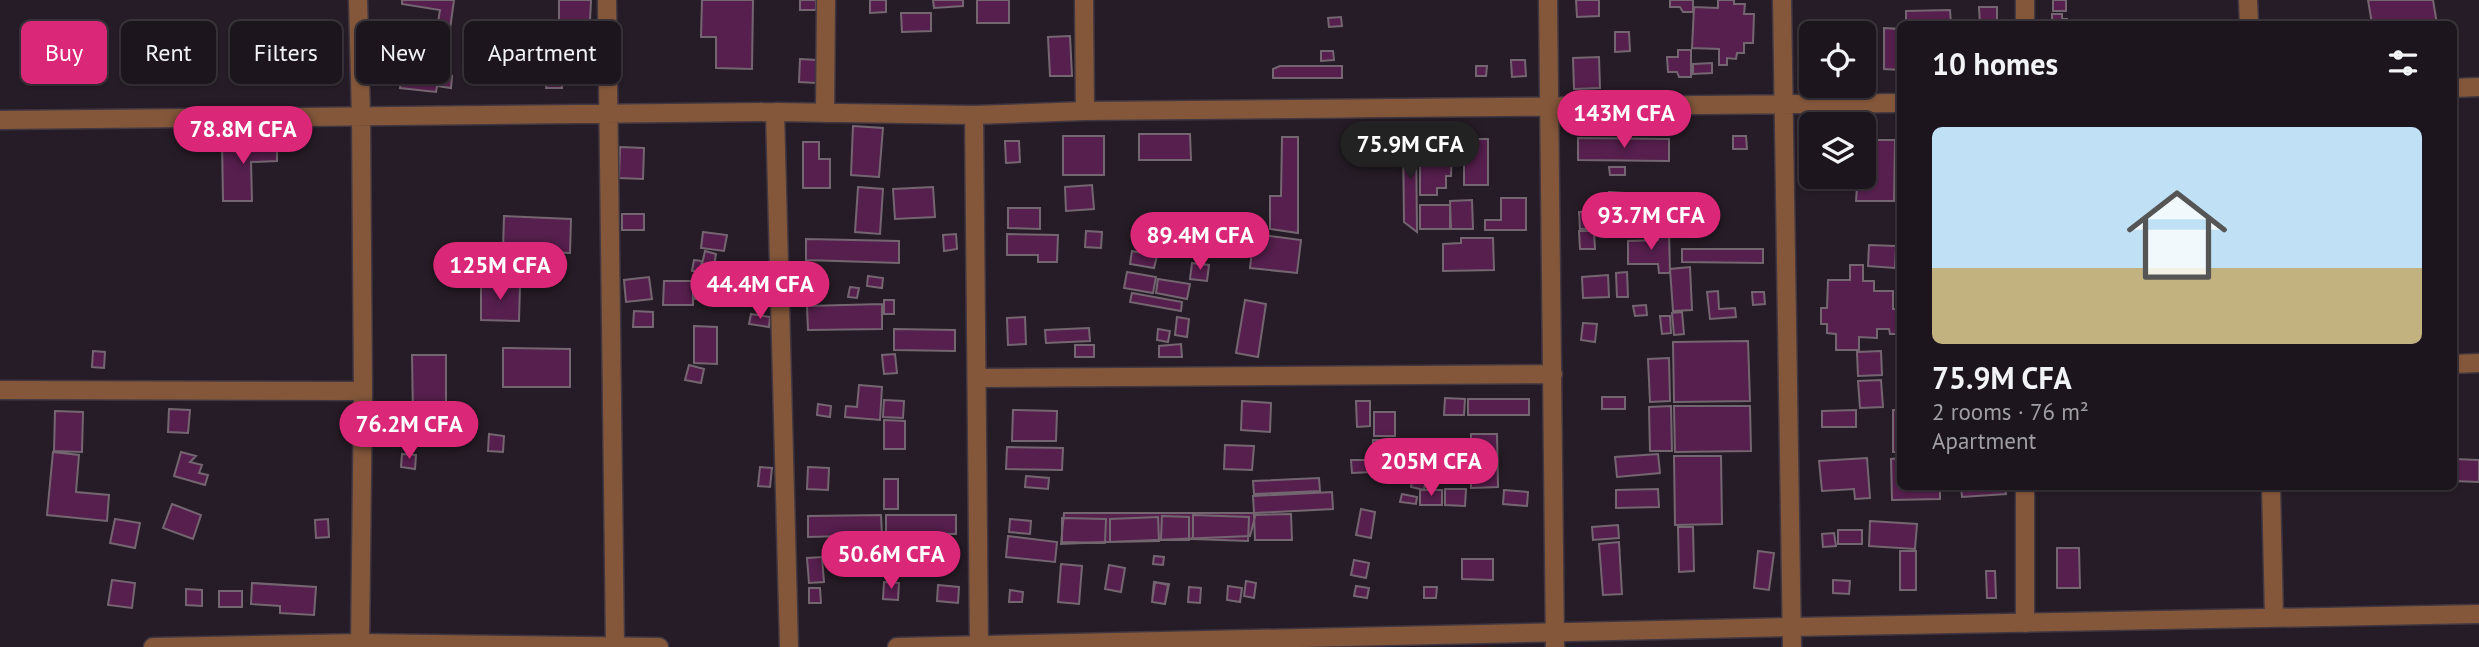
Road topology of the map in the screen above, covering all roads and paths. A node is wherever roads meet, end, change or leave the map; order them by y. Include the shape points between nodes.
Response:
1 (358, 0) edge
2 (607, 0) edge
3 (826, 0) edge
4 (1084, 0) edge
5 (1548, 0) edge
6 (1782, 0) edge
7 (2025, 0) edge
8 (2248, 0) edge
9 (2025, 21) edge
10 (2249, 21) edge
11 (2479, 87) edge
12 (2457, 88) edge
13 (1897, 103) edge
14 (1784, 104) junction
15 (1550, 105) junction
16 (1085, 111) junction
17 (775, 112) junction
18 (825, 113) junction
19 (608, 115) junction
20 (974, 115) junction
21 (361, 116) junction
22 (0, 120) edge
23 (2479, 363) edge
24 (2457, 364) edge
25 (1553, 374) junction
26 (978, 379) junction
27 (0, 390) edge
28 (363, 391) junction
29 (2025, 490) edge
30 (2271, 490) edge
31 (2479, 614) edge
32 (2274, 617) junction
33 (2025, 623) junction
34 (1791, 627) junction
35 (1555, 640) edge
36 (360, 645) edge
37 (615, 646) edge
38 (979, 646) edge
39 (153, 647) edge
40 (659, 647) edge
41 (789, 647) edge
42 (897, 647) edge
43 (1792, 647) edge

1 - 21 street
2 - 19 street
3 - 18 street
4 - 16 street
5 - 15 street
6 - 14 street
7 - 9 street
8 - 10 street
11 - 12 street
13 - 14 street
14 - 15 street
14 - 34 street
15 - 16 street
15 - 25 street
16 - 20 street
17 - 18 street
17 - 19 street
17 - 41 street
18 - 20 street
19 - 21 street
19 - 37 street
20 - 26 street
21 - 22 street
21 - 28 street
23 - 24 street
25 - 26 street
25 - 35 street
26 - 38 street
27 - 28 street
28 - 36 street
29 - 33 street
30 - 32 street
31 - 32 street
32 - 33 street
33 - 34 street
34 - 35 street
34 - 43 street
35 - 38 street
36 - 37 street
36 - 39 street
37 - 40 street
38 - 42 street

